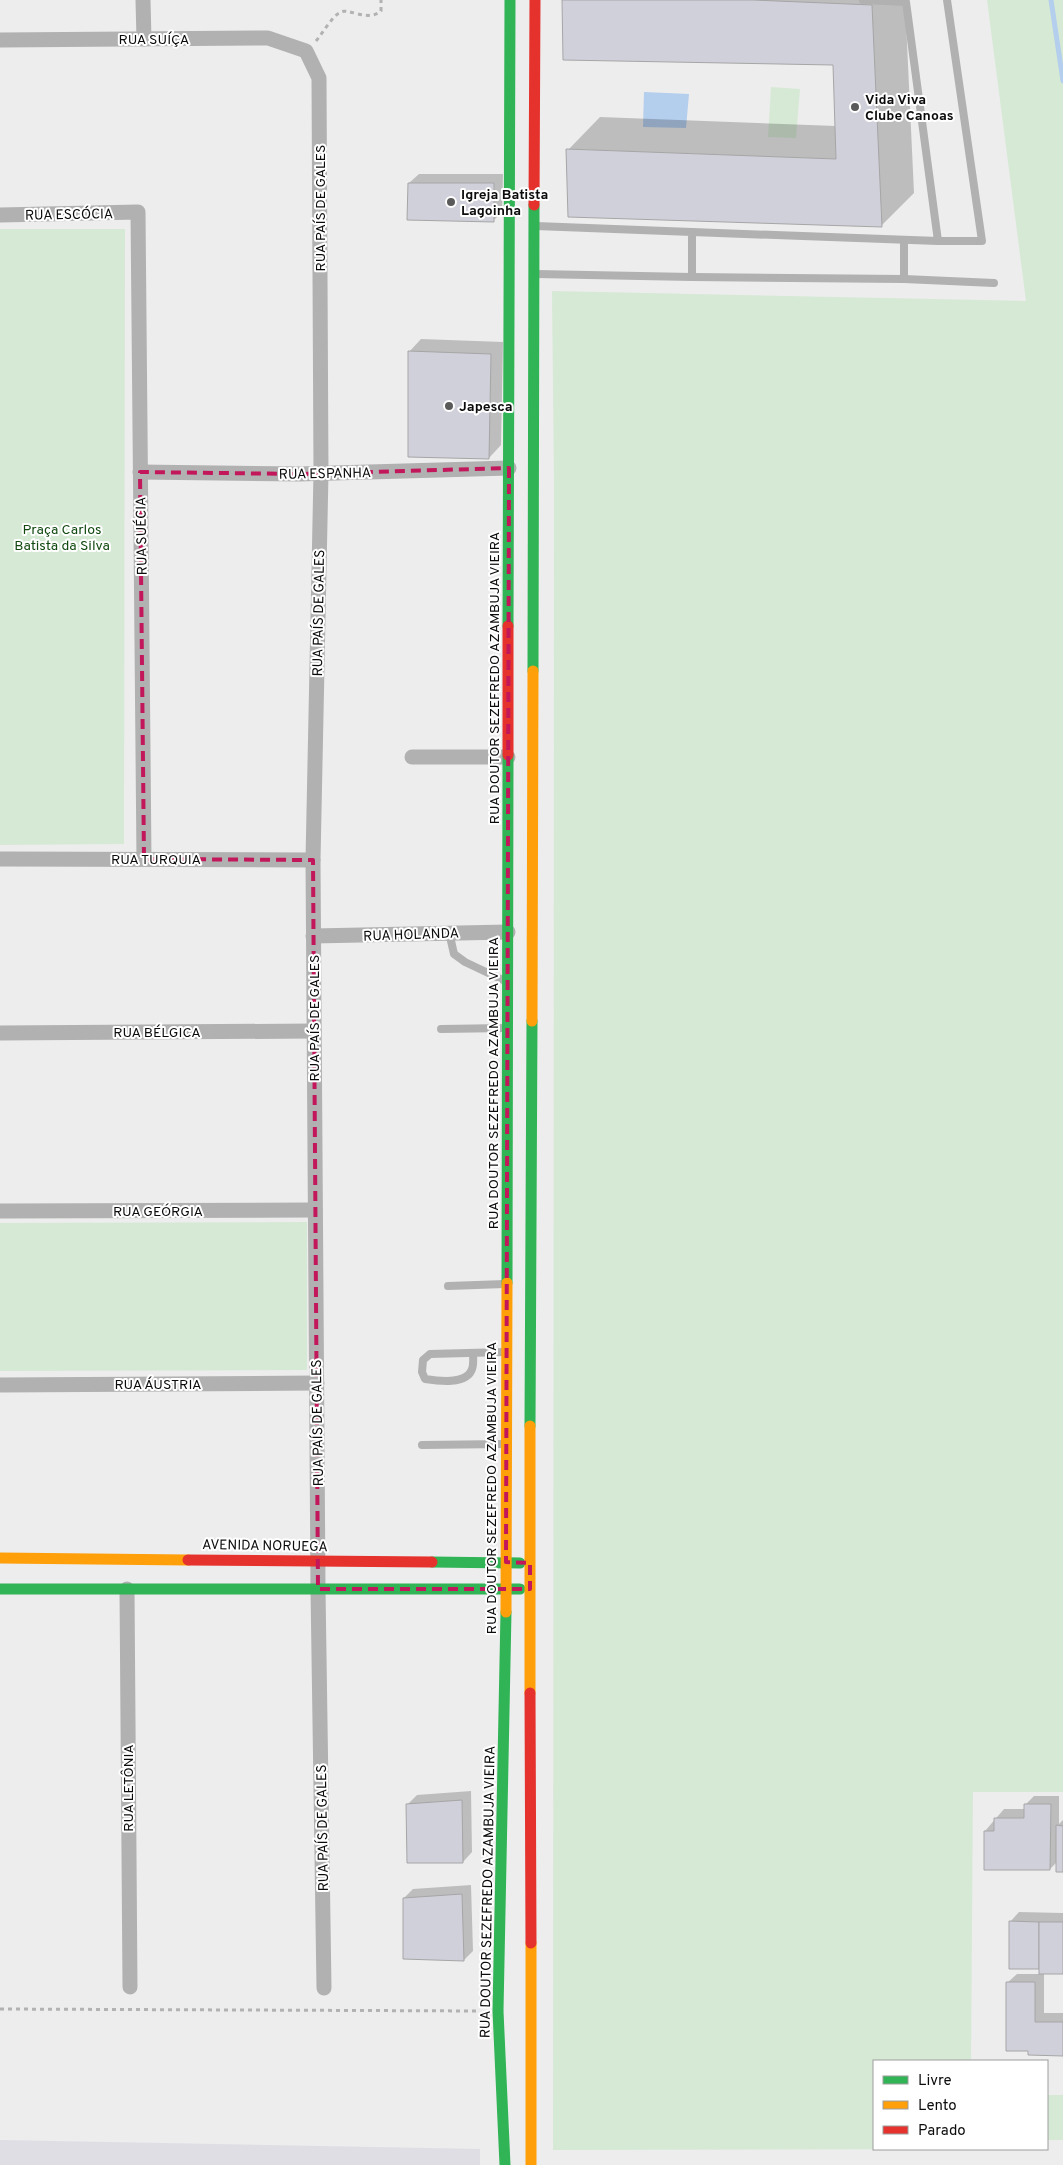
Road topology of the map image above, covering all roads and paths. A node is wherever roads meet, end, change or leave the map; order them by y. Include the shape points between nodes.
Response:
1 (143, 0) edge
2 (381, 0) edge
3 (510, 0) edge
4 (534, 0) edge
5 (863, 0) edge
6 (947, 0) edge
7 (906, 1) edge
8 (144, 39) junction
9 (0, 40) edge
10 (306, 51) junction
11 (138, 212) joint
12 (0, 215) edge
13 (534, 226) junction
14 (692, 232) junction
15 (904, 241) junction
16 (938, 241) junction
17 (534, 274) junction
18 (692, 277) junction
19 (904, 279) junction
20 (994, 283) dead end
21 (509, 468) junction
22 (140, 472) junction
23 (321, 473) junction
24 (412, 756) dead end
25 (508, 757) junction
26 (0, 859) edge
27 (144, 860) junction
28 (312, 860) junction
29 (449, 932) junction
30 (508, 932) junction
31 (313, 936) junction
32 (508, 983) junction
33 (508, 1028) junction
34 (441, 1029) dead end
35 (314, 1031) junction
36 (0, 1033) edge
37 (316, 1210) junction
38 (0, 1211) edge
39 (507, 1284) junction
40 (448, 1286) dead end
41 (507, 1352) junction
42 (473, 1353) junction
43 (317, 1383) junction
44 (0, 1386) edge
45 (507, 1444) junction
46 (422, 1445) dead end
47 (0, 1558) edge
48 (318, 1561) junction
49 (506, 1562) junction
50 (530, 1563) junction
51 (0, 1589) edge
52 (127, 1589) junction
53 (318, 1589) junction
54 (506, 1589) junction
55 (530, 1589) junction
56 (130, 1987) dead end
57 (324, 1988) dead end
58 (0, 2009) edge
59 (498, 2011) junction
60 (505, 2165) edge
61 (531, 2165) edge

1 - 8 street
2 - 10 path via 381,11 377,14 339,12
3 - 21 main road, RUA DOUTOR SEZEFREDO AZAMBUJA VIEIRA
4 - 13 main road
5 - 7 lane
6 - 16 lane via 982,241
7 - 16 lane
8 - 9 street, RUA SUÍÇA
8 - 10 street, RUA SUÍÇA via 268,38
10 - 23 street, RUA PAÍS DE GALES via 319,78
11 - 12 street, RUA ESCÓCIA
11 - 22 street, RUA SUÉCIA
13 - 14 lane
13 - 17 main road
14 - 15 lane
14 - 18 lane
15 - 16 lane
15 - 19 lane
17 - 18 lane
17 - 50 main road
18 - 19 lane
19 - 20 lane
21 - 23 street, RUA ESPANHA
21 - 25 main road, RUA DOUTOR SEZEFREDO AZAMBUJA VIEIRA
22 - 23 street, RUA ESPANHA
22 - 27 street, RUA SUÉCIA
23 - 28 street, RUA PAÍS DE GALES
24 - 25 street
25 - 30 main road, RUA DOUTOR SEZEFREDO AZAMBUJA VIEIRA
26 - 27 street, RUA TURQUIA
27 - 28 street, RUA TURQUIA
28 - 31 street, RUA PAÍS DE GALES
29 - 30 street, RUA HOLANDA
29 - 31 street, RUA HOLANDA
29 - 32 lane via 454,954
30 - 32 main road, RUA DOUTOR SEZEFREDO AZAMBUJA VIEIRA
31 - 35 street, RUA PAÍS DE GALES
32 - 33 main road, RUA DOUTOR SEZEFREDO AZAMBUJA VIEIRA
33 - 34 lane
33 - 39 main road, RUA DOUTOR SEZEFREDO AZAMBUJA VIEIRA
35 - 36 street, RUA BÉLGICA
35 - 37 street, RUA PAÍS DE GALES
37 - 38 street, RUA GEÓRGIA
37 - 43 street, RUA PAÍS DE GALES
39 - 40 lane
39 - 41 main road, RUA DOUTOR SEZEFREDO AZAMBUJA VIEIRA
41 - 42 lane
41 - 45 main road, RUA DOUTOR SEZEFREDO AZAMBUJA VIEIRA
42 - 42 lane via 430,1354 423,1360 425,1379 460,1380 468,1377 473,1368
43 - 44 street, RUA ÁUSTRIA
43 - 48 street, RUA PAÍS DE GALES
45 - 46 lane
45 - 49 main road, RUA DOUTOR SEZEFREDO AZAMBUJA VIEIRA
47 - 48 main road, AVENIDA NORUEGA
48 - 49 main road, AVENIDA NORUEGA
48 - 53 street, RUA PAÍS DE GALES
49 - 50 main road, AVENIDA NORUEGA
49 - 54 main road, RUA DOUTOR SEZEFREDO AZAMBUJA VIEIRA
50 - 55 main road
51 - 52 main road
52 - 53 main road
52 - 56 street, RUA LETÔNIA
53 - 54 main road
53 - 57 street, RUA PAÍS DE GALES
54 - 55 main road
54 - 59 main road, RUA DOUTOR SEZEFREDO AZAMBUJA VIEIRA
55 - 61 main road
58 - 59 path
59 - 60 main road, RUA DOUTOR SEZEFREDO AZAMBUJA VIEIRA

